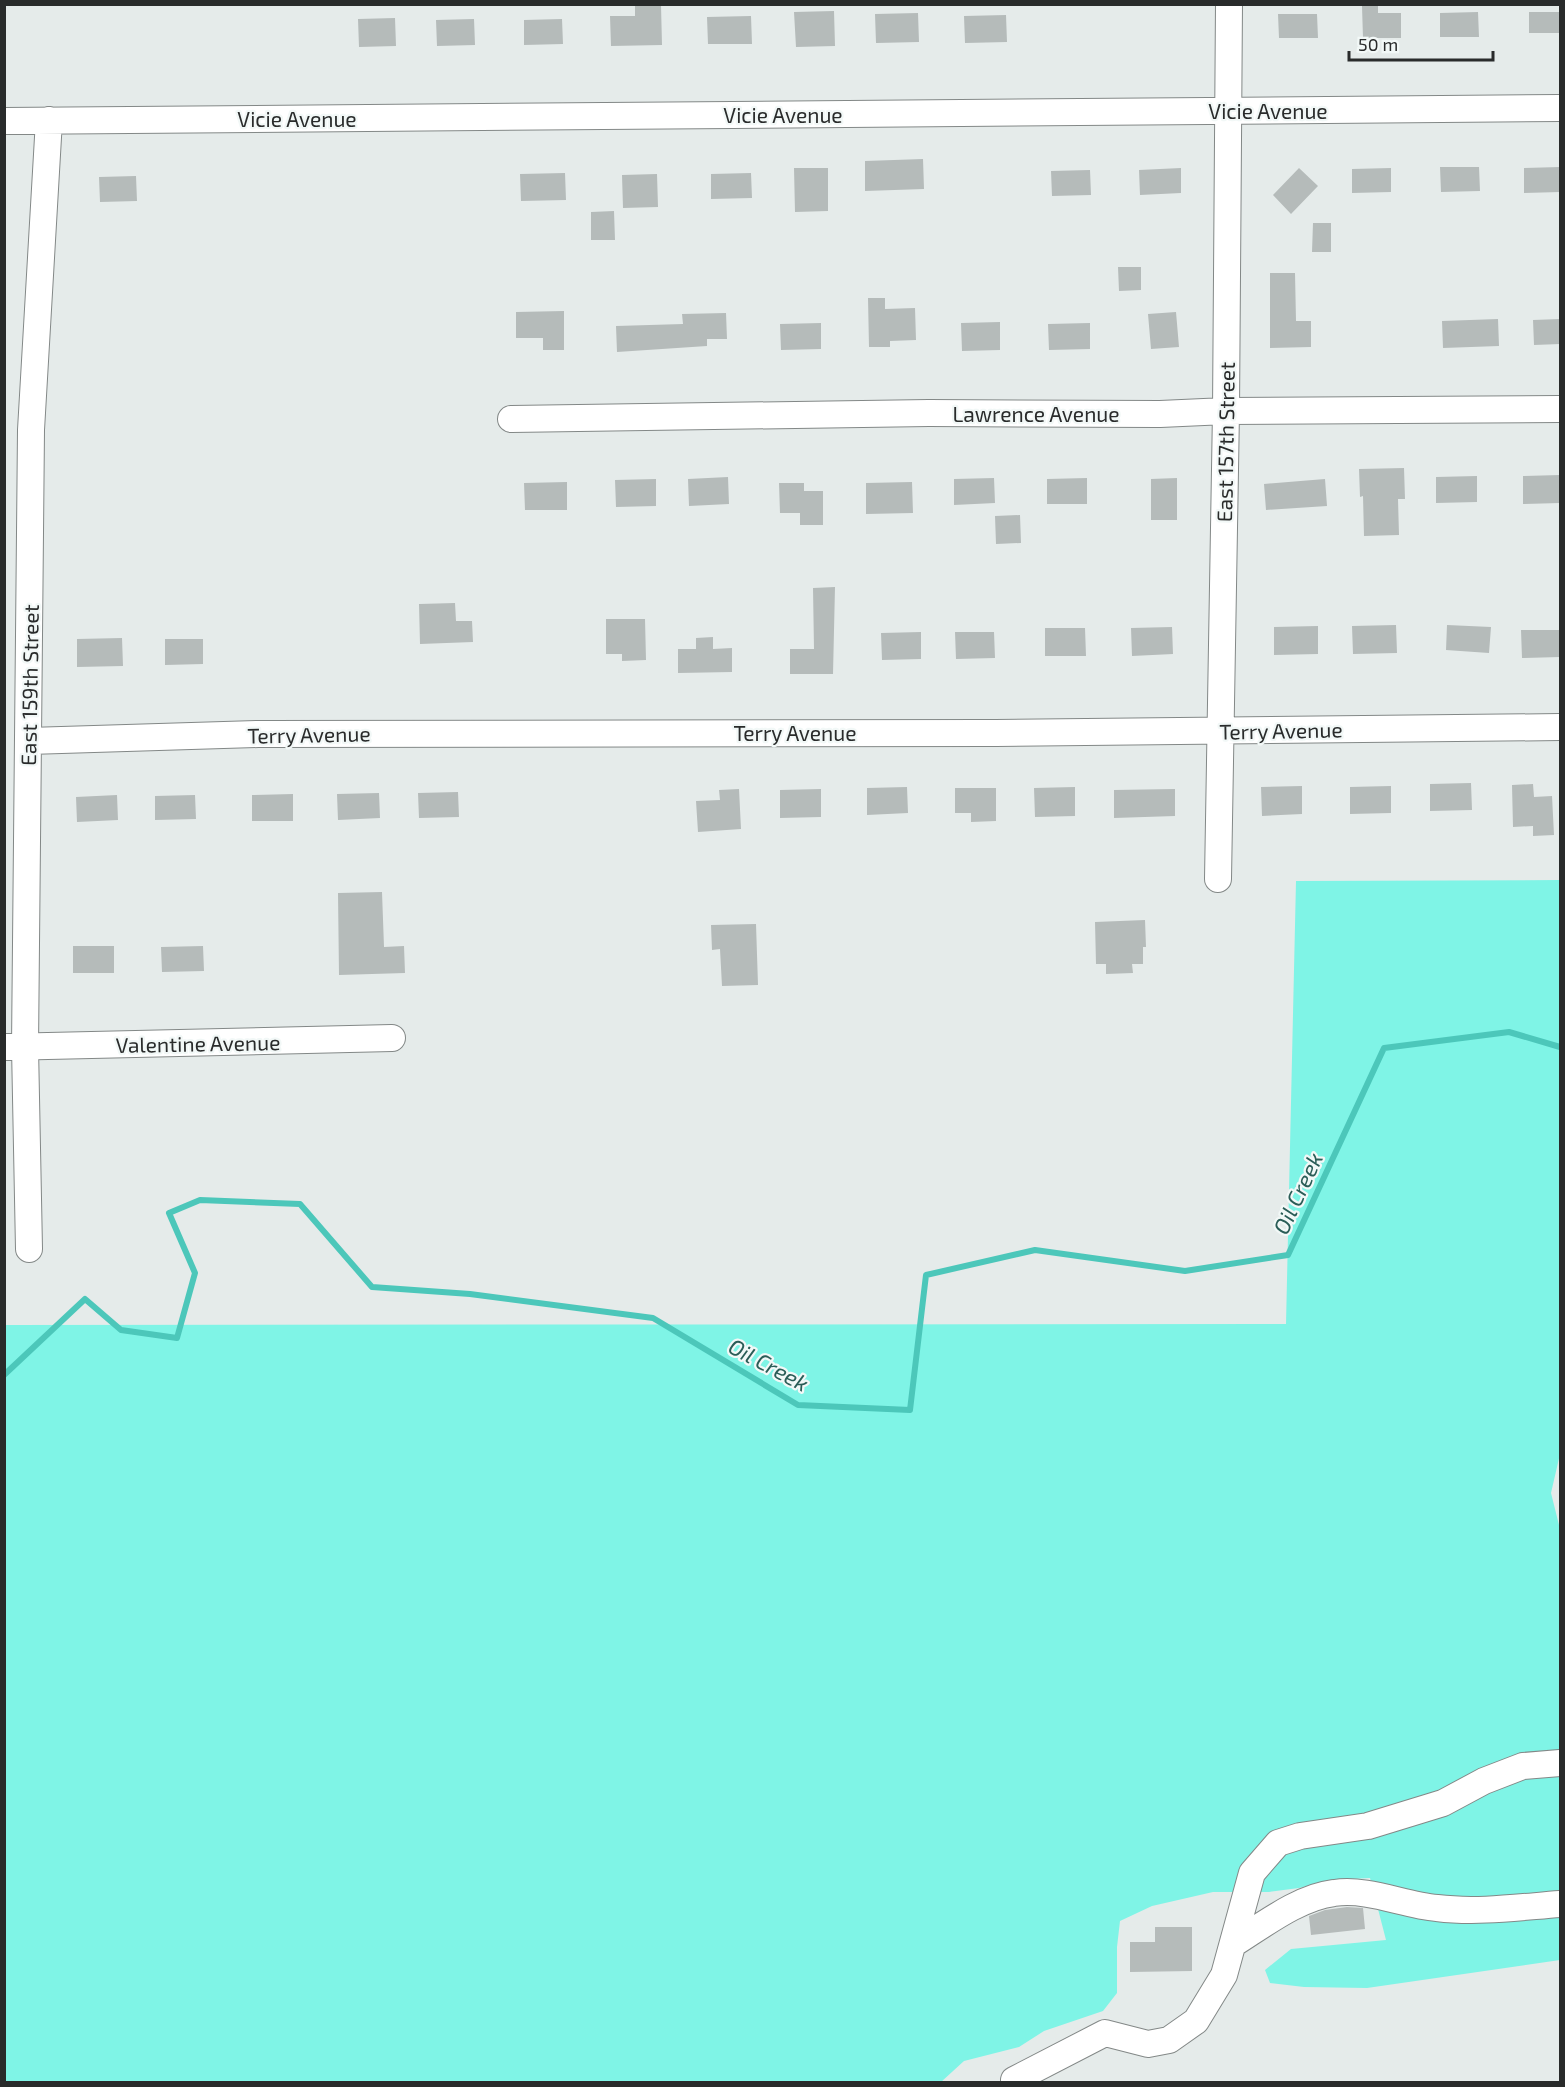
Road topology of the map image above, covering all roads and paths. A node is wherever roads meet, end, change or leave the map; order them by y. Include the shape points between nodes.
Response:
1 (1229, 4) edge
2 (1560, 108) edge
3 (1228, 111) junction
4 (49, 120) junction
5 (4, 121) edge
6 (1560, 409) edge
7 (1226, 411) junction
8 (511, 419) dead end
9 (1560, 727) edge
10 (1220, 731) junction
11 (29, 741) junction
12 (1218, 879) dead end
13 (392, 1038) dead end
14 (15, 1047) edge
15 (29, 1249) dead end
16 (1560, 1763) edge
17 (1560, 1904) edge
18 (1233, 1944) junction
19 (1014, 2081) edge

1 - 3 street, East 157th Street
2 - 3 street, Vicie Avenue
3 - 4 street, Vicie Avenue
3 - 7 street, East 157th Street
4 - 5 street, Vicie Avenue
4 - 11 street, East 159th Street via 32,430
6 - 7 street, Lawrence Avenue
7 - 8 street, Lawrence Avenue
7 - 10 street, East 157th Street
9 - 10 street, Terry Avenue
10 - 11 street, Terry Avenue via 258,734
10 - 12 street, East 157th Street
11 - 14 street, East 159th Street
13 - 14 street, Valentine Avenue
14 - 15 street, East 159th Street
16 - 18 street via 1523,1767 1484,1781 1443,1803 1368,1826 1278,1843 1252,1873
17 - 18 street via 1438,1909 1369,1894 1334,1893 1294,1906
18 - 19 street via 1224,1975 1196,2021 1169,2040 1148,2044 1105,2033

